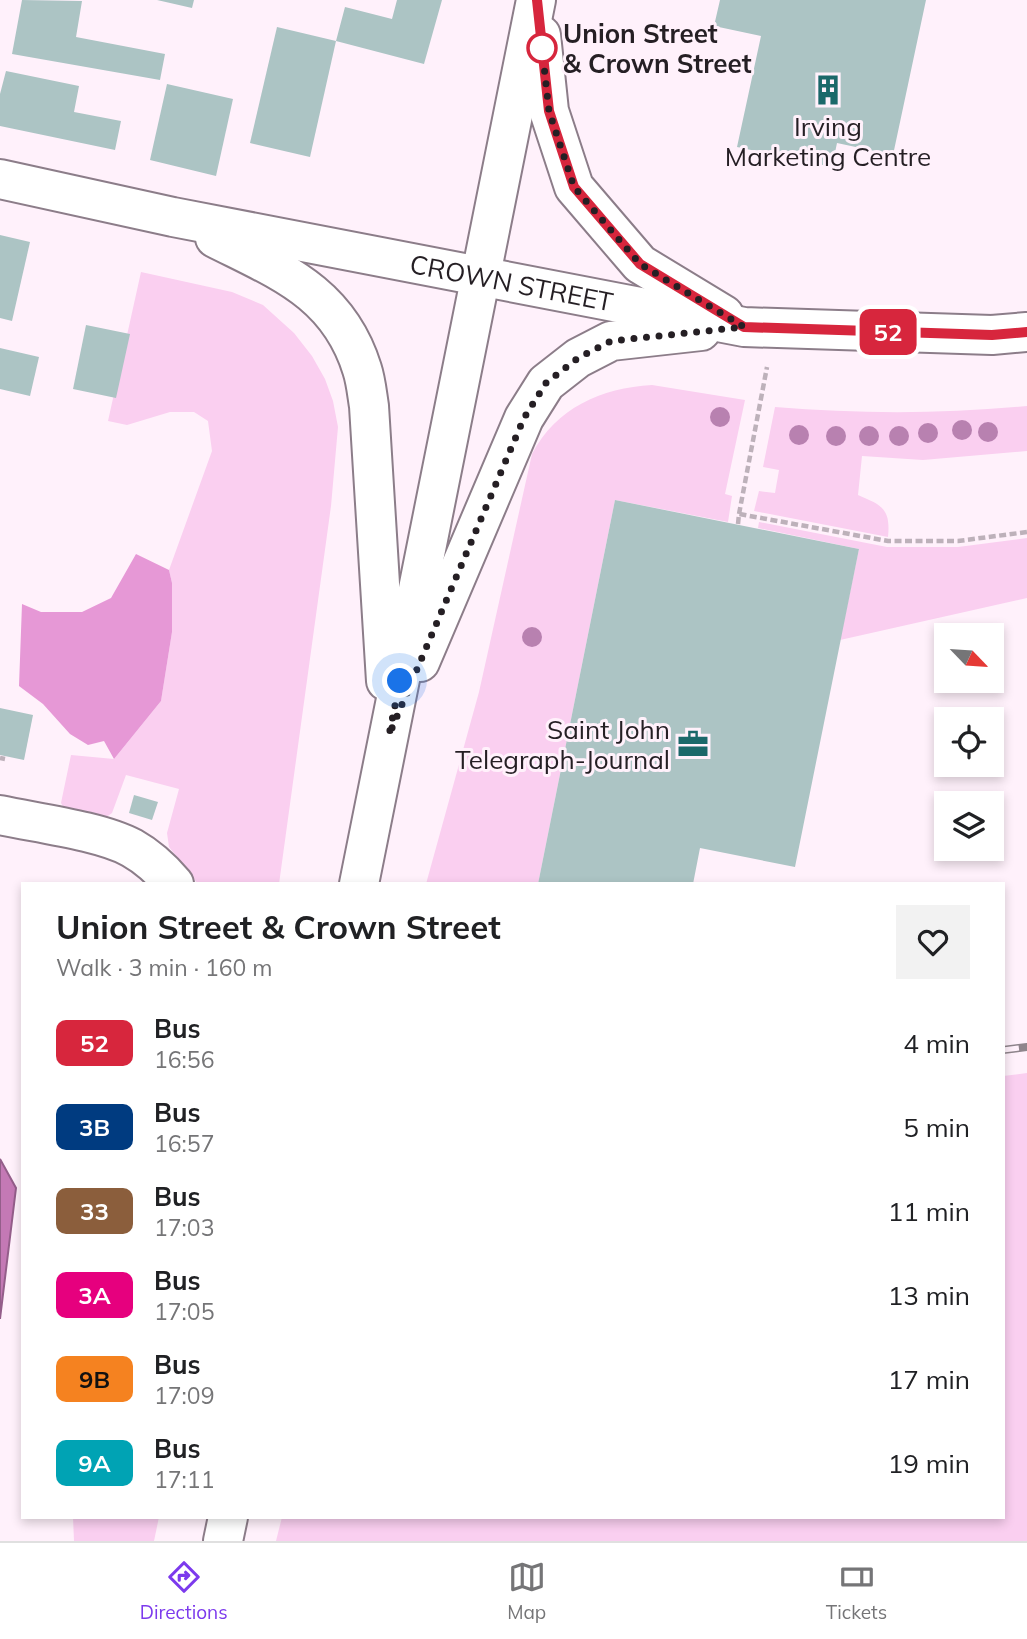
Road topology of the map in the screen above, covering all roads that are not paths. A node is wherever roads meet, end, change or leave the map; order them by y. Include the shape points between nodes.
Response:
1 (537, 0) edge
2 (0, 179) edge
3 (173, 216) junction
4 (480, 277) junction
5 (759, 328) junction
6 (1027, 332) edge
7 (389, 735) junction
8 (0, 815) edge
9 (172, 882) edge
10 (359, 882) edge
11 (228, 1519) edge
12 (223, 1541) edge

1 - 4 main road
1 - 5 main road via 549,111 574,187 640,264
2 - 3 main road, CROWN STREET
3 - 4 main road, CROWN STREET
3 - 7 main road via 296,279 328,307 362,369 369,406
4 - 5 main road, CROWN STREET
4 - 7 main road
5 - 6 main road, CROWN STREET via 992,335
5 - 7 main road via 611,341 578,358 546,383 524,418
7 - 10 main road
8 - 9 main road via 110,839 153,862
11 - 12 main road

